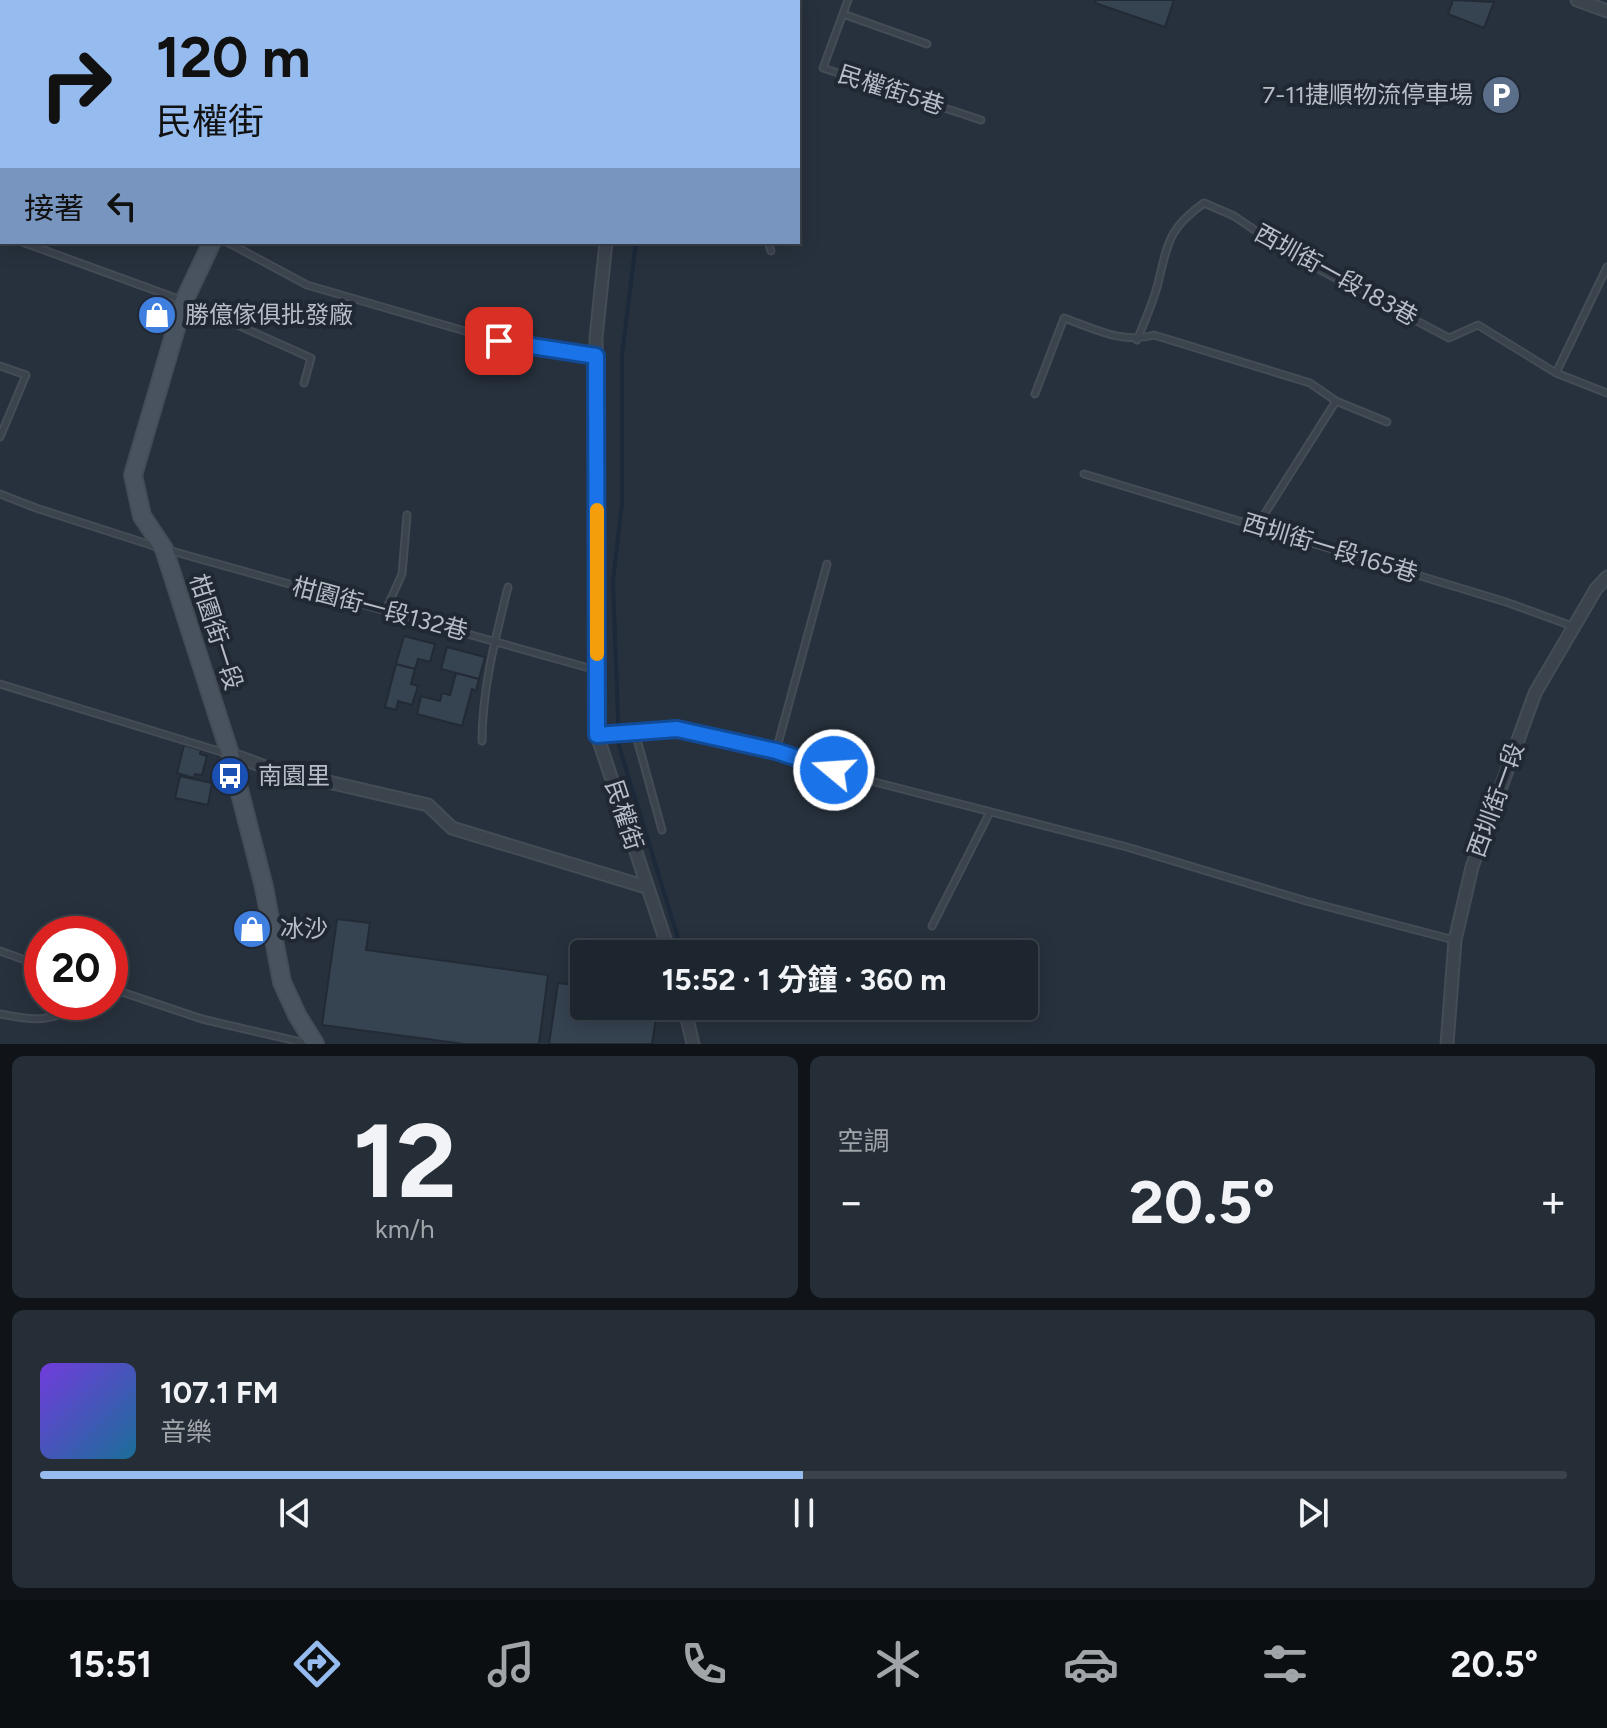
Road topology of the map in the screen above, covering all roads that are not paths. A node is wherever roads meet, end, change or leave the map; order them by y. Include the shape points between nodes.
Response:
1 (848, 0) edge
2 (1577, 0) edge
3 (1607, 11) edge
4 (843, 14) junction
5 (927, 44) dead end
6 (981, 120) dead end
7 (27, 244) edge
8 (211, 244) edge
9 (231, 244) edge
10 (606, 244) edge
11 (769, 244) edge
12 (771, 251) dead end
13 (1607, 267) edge
14 (184, 301) junction
15 (1137, 340) junction
16 (596, 356) junction
17 (0, 366) edge
18 (1556, 373) junction
19 (304, 383) dead end
20 (1607, 393) edge
21 (1035, 394) dead end
22 (1336, 401) junction
23 (1387, 422) dead end
24 (0, 437) edge
25 (1084, 474) dead end
26 (0, 494) edge
27 (407, 515) dead end
28 (1257, 526) junction
29 (164, 549) junction
30 (827, 564) dead end
31 (1607, 577) edge
32 (508, 587) dead end
33 (385, 612) junction
34 (1574, 627) junction
35 (495, 640) junction
36 (596, 670) junction
37 (0, 684) edge
38 (635, 732) junction
39 (597, 735) junction
40 (482, 741) dead end
41 (776, 751) junction
42 (230, 754) junction
43 (990, 812) junction
44 (662, 830) dead end
45 (646, 887) junction
46 (932, 926) dead end
47 (665, 940) edge
48 (1455, 940) junction
49 (0, 951) edge
50 (24, 960) edge
51 (128, 994) edge
52 (0, 1014) edge
53 (24, 1017) edge
54 (687, 1020) edge
55 (312, 1044) edge
56 (693, 1044) edge
57 (1447, 1044) edge

1 - 4 lane, 民權街5巷
2 - 3 street
4 - 5 lane
4 - 6 lane, 民權街5巷 via 823,68
7 - 14 lane
8 - 14 street, 柑園街一段
9 - 16 lane via 307,285 499,341
10 - 16 street, 民權街
11 - 12 lane
13 - 18 lane
14 - 19 lane via 311,358
14 - 29 street, 柑園街一段 via 133,475 142,516
15 - 18 lane, 西圳街一段183巷 via 1157,288 1163,252 1183,217 1204,203 1449,338 1478,325
15 - 21 lane via 1064,318
15 - 22 lane via 1154,335 1282,374 1310,383
16 - 36 street, 民權街
17 - 24 lane via 26,375
18 - 20 lane, 西圳街一段183巷
22 - 23 lane
22 - 28 lane
25 - 28 lane, 西圳街一段165巷
26 - 29 lane, 柑園街一段132巷
27 - 33 lane via 402,574
28 - 34 lane, 西圳街一段165巷
29 - 33 lane, 柑園街一段132巷
29 - 42 street, 柑園街一段
30 - 41 lane
31 - 34 street, 西圳街一段
32 - 35 lane
33 - 35 lane, 柑園街一段132巷
34 - 48 street, 西圳街一段 via 1535,693 1472,867
35 - 36 lane, 柑園街一段132巷
35 - 40 lane
36 - 39 street, 民權街
37 - 42 lane
38 - 39 lane
38 - 41 lane via 677,729
38 - 44 lane
39 - 45 street, 民權街
41 - 43 lane
42 - 45 street via 268,768 428,805 452,828
42 - 55 street, 柑園街一段 via 282,982
43 - 46 lane
43 - 48 lane
45 - 47 street, 民權街
48 - 57 street, 西圳街一段
49 - 50 lane
51 - 55 lane via 202,1019
52 - 53 lane
54 - 56 street

